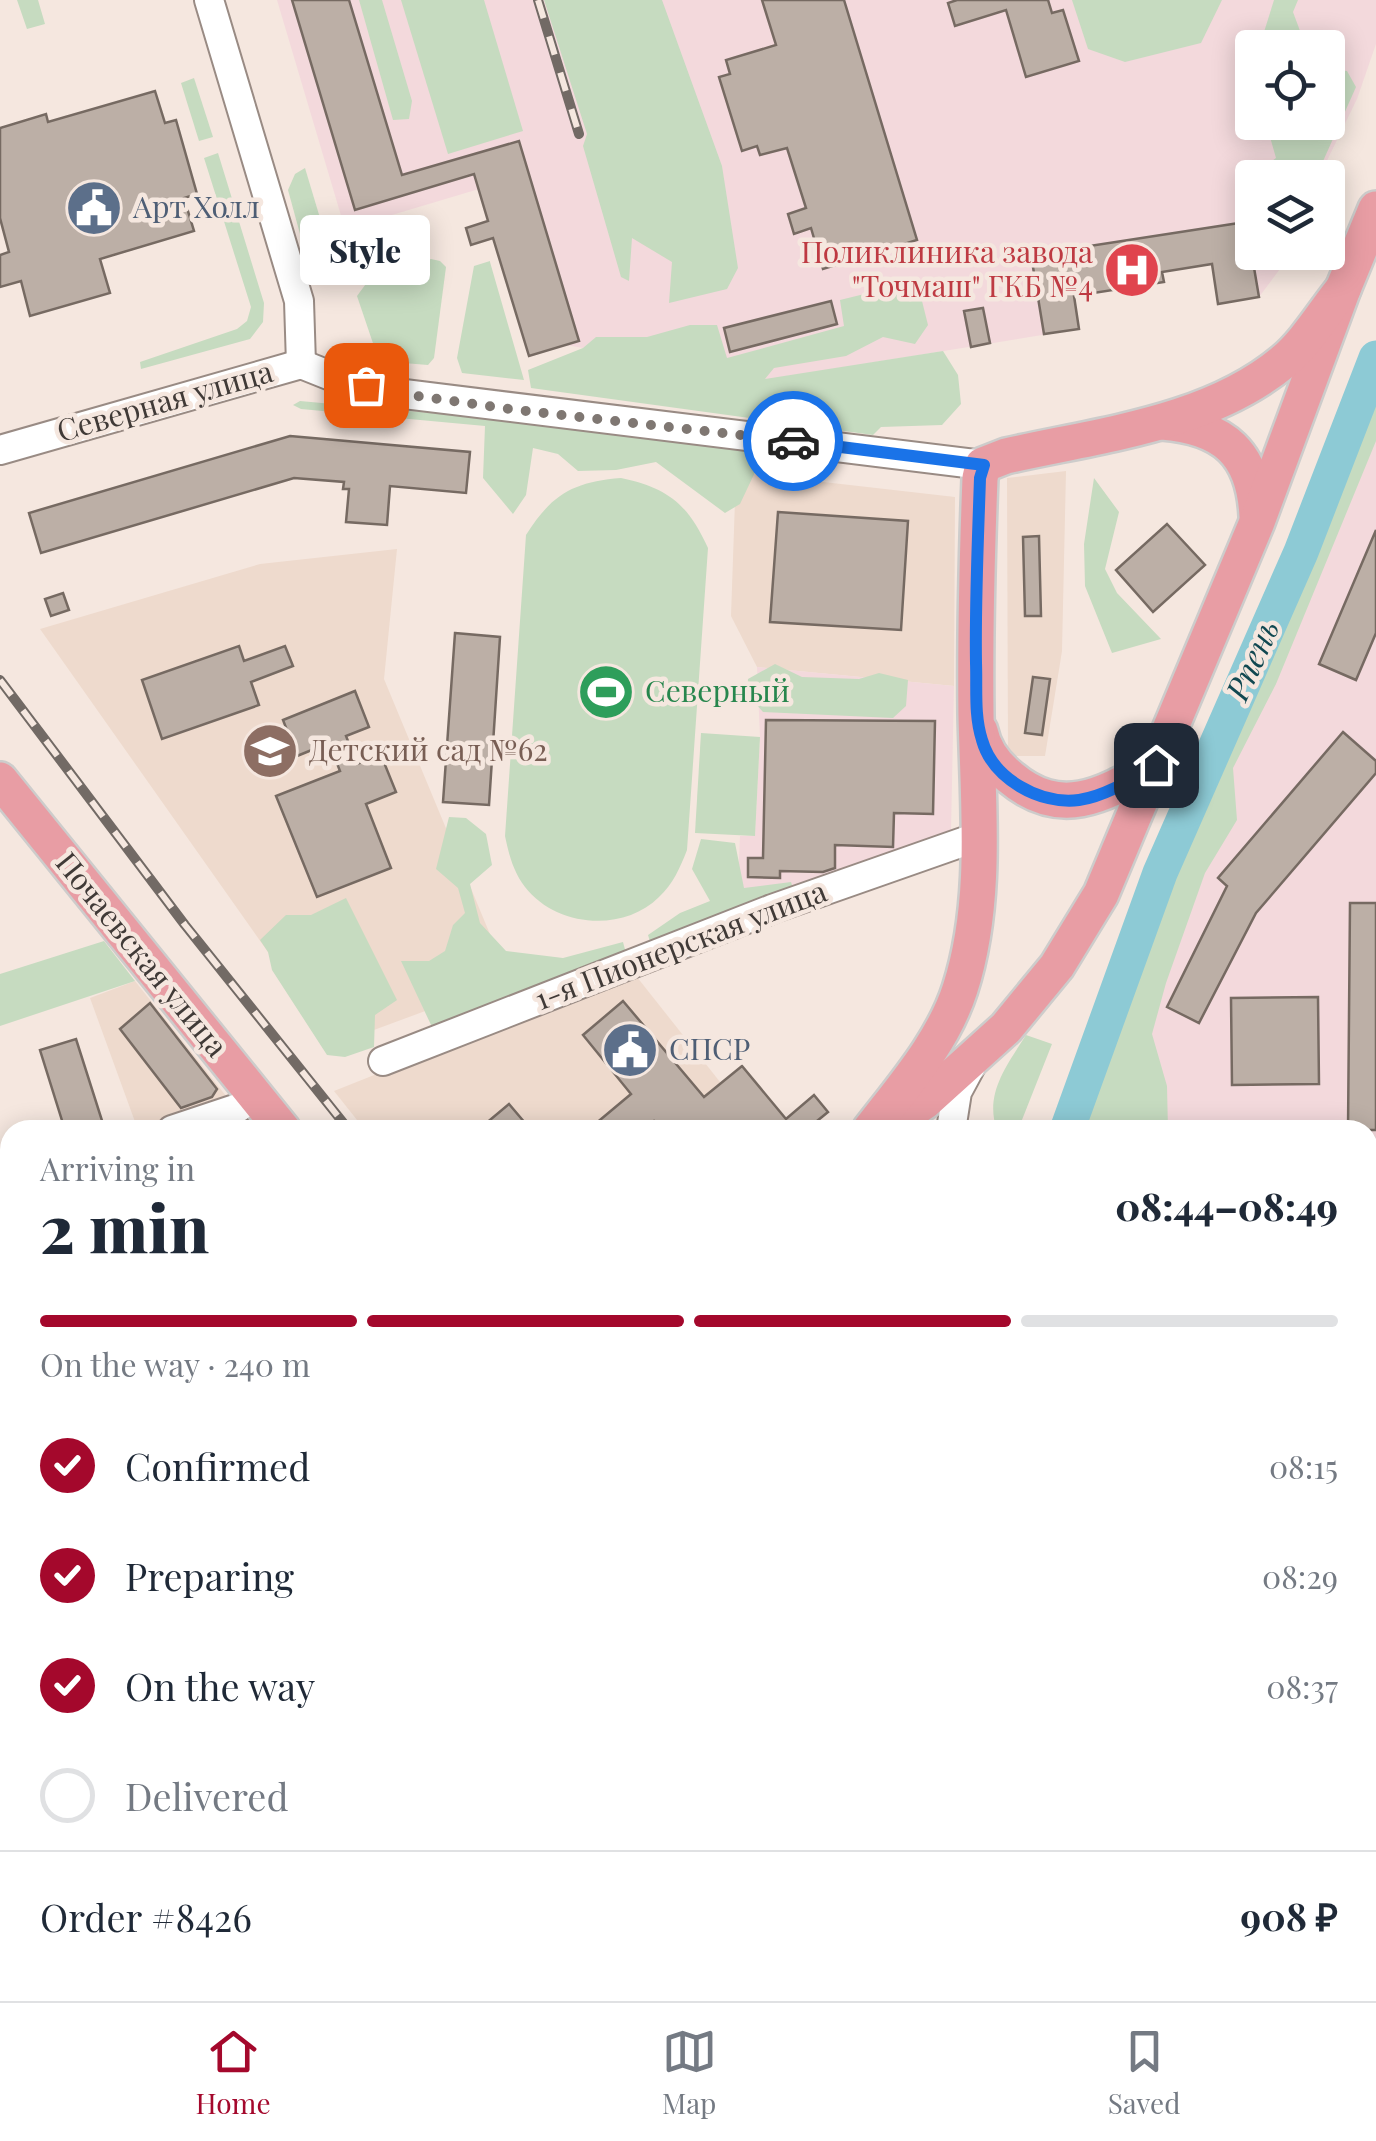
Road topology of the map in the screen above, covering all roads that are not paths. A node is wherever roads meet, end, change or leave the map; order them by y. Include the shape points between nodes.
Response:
1 (209, 0) edge
2 (1376, 209) edge
3 (1343, 289) junction
4 (301, 364) junction
5 (1155, 422) junction
6 (0, 450) edge
7 (984, 465) junction
8 (1258, 522) junction
9 (976, 711) junction
10 (1156, 765) junction
11 (0, 780) edge
12 (980, 836) junction
13 (975, 1060) junction
14 (383, 1061) dead end
15 (255, 1095) junction
16 (924, 1102) junction
17 (202, 1120) edge
18 (276, 1120) edge
19 (878, 1120) edge
20 (897, 1120) edge
21 (941, 1120) edge
22 (952, 1120) edge

1 - 4 street via 298,301
2 - 3 main road
3 - 5 main road via 1285,360 1228,398
3 - 8 main road
4 - 6 street, Северная улица
4 - 7 street, Северная улица via 396,393
5 - 7 main road
5 - 8 main road via 1208,430 1230,445 1249,467
7 - 9 main road
8 - 10 main road
9 - 10 main road via 982,743 996,766 1034,795 1082,800
9 - 12 main road
10 - 13 main road via 1101,894 1057,966
11 - 15 main road, Почаевская улица
12 - 14 street, 1-я Пионерская улица via 772,909
12 - 19 main road via 960,990 918,1068
13 - 16 main road
13 - 22 street via 957,1092
15 - 17 street
15 - 18 main road, Почаевская улица
16 - 20 main road
16 - 21 street

